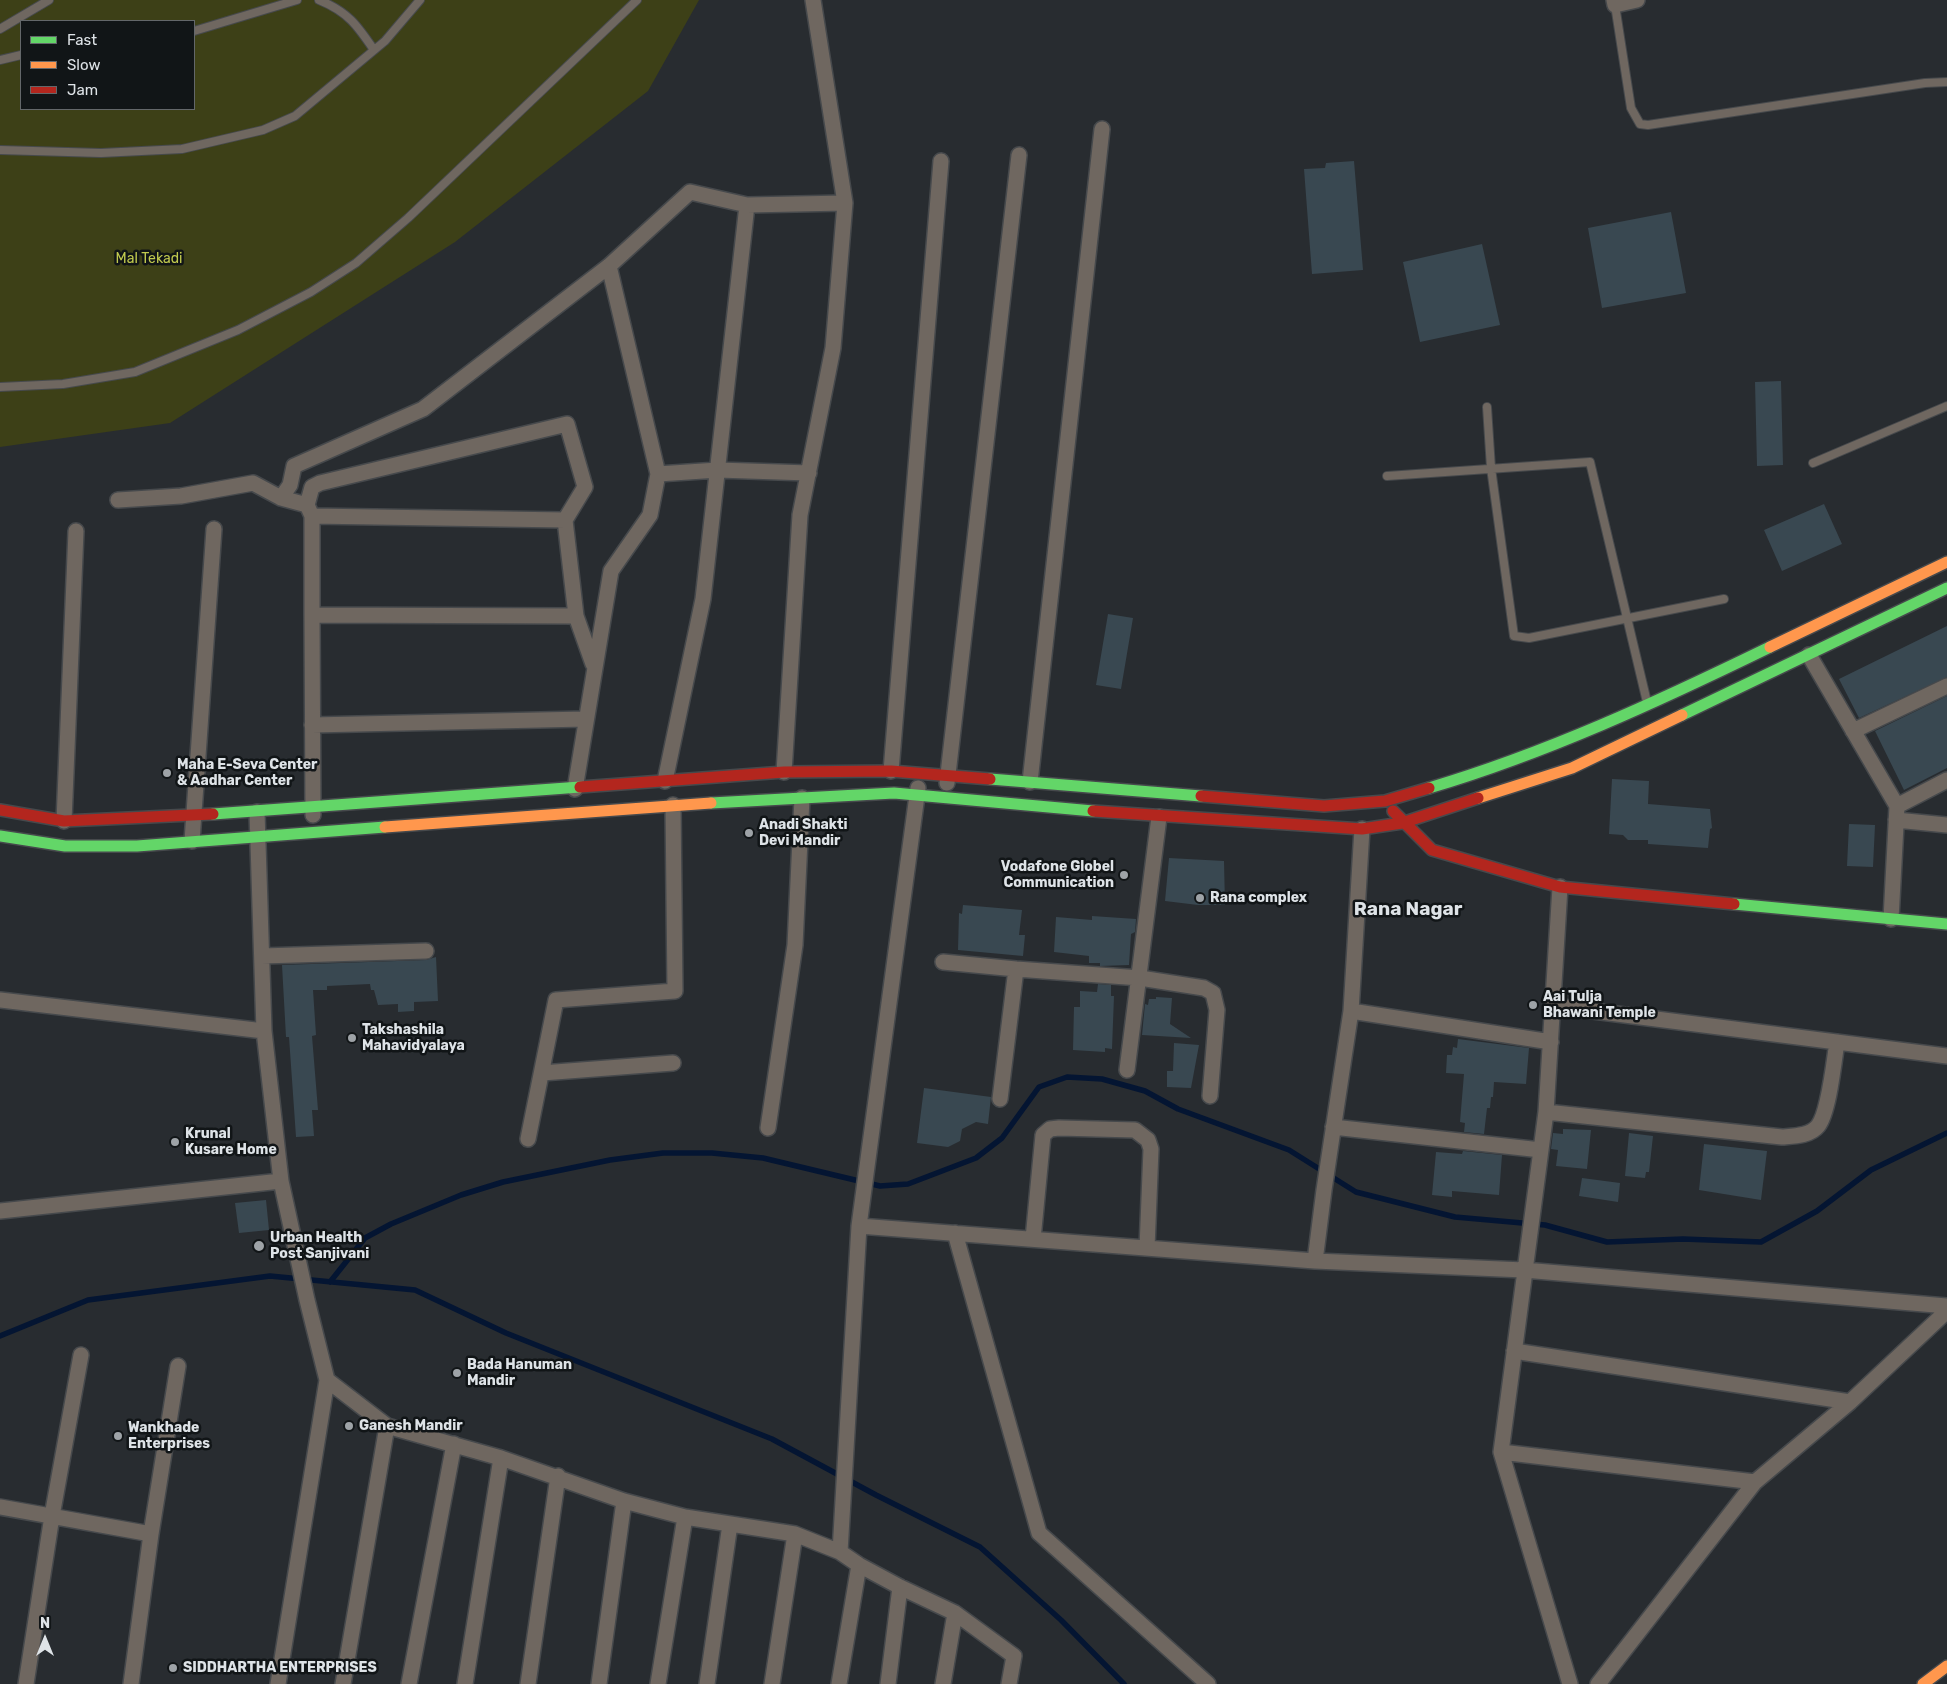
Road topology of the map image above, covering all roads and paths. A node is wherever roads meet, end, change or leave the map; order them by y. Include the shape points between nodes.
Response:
1 (49, 0) edge
2 (297, 0) edge
3 (319, 0) edge
4 (420, 0) edge
5 (637, 0) edge
6 (813, 0) edge
7 (1637, 0) edge
8 (1614, 2) edge
9 (0, 28) edge
10 (195, 31) edge
11 (374, 50) junction
12 (20, 55) edge
13 (0, 60) edge
14 (1947, 82) edge
15 (1102, 128) dead end
16 (0, 150) edge
17 (1019, 155) dead end
18 (941, 161) dead end
19 (845, 203) junction
20 (747, 205) junction
21 (609, 266) junction
22 (0, 387) edge
23 (1947, 406) edge
24 (1487, 407) dead end
25 (1813, 463) dead end
26 (1491, 468) junction
27 (718, 470) junction
28 (809, 472) junction
29 (658, 474) junction
30 (1387, 476) dead end
31 (281, 498) junction
32 (118, 500) dead end
33 (310, 510) junction
34 (565, 520) junction
35 (214, 529) dead end
36 (76, 530) dead end
37 (1947, 562) edge
38 (1947, 588) edge
39 (1724, 599) dead end
40 (312, 615) junction
41 (576, 616) junction
42 (1628, 620) junction
43 (1809, 655) junction
44 (594, 665) junction
45 (1947, 686) edge
46 (1648, 706) junction
47 (585, 719) junction
48 (312, 725) junction
49 (1853, 731) junction
50 (891, 771) junction
51 (784, 772) junction
52 (920, 773) junction
53 (948, 776) junction
54 (1947, 780) edge
55 (665, 781) junction
56 (1030, 782) junction
57 (575, 789) junction
58 (917, 795) junction
59 (945, 797) junction
60 (802, 798) junction
61 (1385, 800) junction
62 (673, 805) junction
63 (313, 807) junction
64 (0, 810) edge
65 (257, 812) junction
66 (1896, 813) junction
67 (193, 815) junction
68 (1159, 816) junction
69 (64, 821) junction
70 (1402, 823) junction
71 (1947, 825) edge
72 (1362, 829) junction
73 (313, 832) junction
74 (0, 836) edge
75 (258, 836) junction
76 (192, 841) junction
77 (1560, 887) junction
78 (1890, 919) junction
79 (1947, 924) edge
80 (426, 951) dead end
81 (262, 956) junction
82 (943, 962) dead end
83 (1016, 969) junction
84 (1140, 978) junction
85 (0, 1000) edge
86 (1554, 1006) junction
87 (1351, 1011) junction
88 (264, 1031) junction
89 (1551, 1042) junction
90 (1837, 1042) junction
91 (1947, 1056) edge
92 (673, 1063) dead end
93 (1127, 1070) dead end
94 (542, 1073) junction
95 (1210, 1096) dead end
96 (1000, 1099) dead end
97 (1546, 1112) junction
98 (1333, 1127) junction
99 (768, 1128) dead end
100 (528, 1139) dead end
101 (1541, 1150) junction
102 (281, 1181) junction
103 (0, 1211) edge
104 (859, 1226) junction
105 (955, 1233) junction
106 (1033, 1239) junction
107 (1147, 1248) junction
108 (1315, 1261) junction
109 (1524, 1270) junction
110 (1947, 1306) edge
111 (1947, 1312) edge
112 (1514, 1351) junction
113 (81, 1355) dead end
114 (178, 1366) dead end
115 (327, 1380) junction
116 (1850, 1402) junction
117 (387, 1426) junction
118 (454, 1444) junction
119 (1501, 1452) junction
120 (502, 1458) junction
121 (558, 1476) junction
122 (1755, 1482) junction
123 (624, 1501) junction
124 (0, 1507) edge
125 (52, 1516) junction
126 (685, 1517) junction
127 (730, 1524) junction
128 (151, 1534) junction
129 (795, 1534) junction
130 (840, 1552) junction
131 (859, 1565) junction
132 (900, 1587) junction
133 (955, 1613) junction
134 (1947, 1666) edge
135 (26, 1684) edge
136 (131, 1684) edge
137 (278, 1684) edge
138 (343, 1684) edge
139 (409, 1684) edge
140 (465, 1684) edge
141 (528, 1684) edge
142 (600, 1684) edge
143 (658, 1684) edge
144 (707, 1684) edge
145 (772, 1684) edge
146 (839, 1684) edge
147 (888, 1684) edge
148 (943, 1684) edge
149 (1009, 1684) edge
150 (1208, 1684) edge
151 (1570, 1684) edge
152 (1598, 1684) edge
153 (1923, 1684) edge

1 - 9 lane
2 - 10 lane
3 - 11 lane via 352,19
4 - 11 lane
5 - 22 lane via 408,218 356,263 311,292 238,330 135,372 63,384
6 - 19 street
7 - 8 street
8 - 14 lane via 1632,108 1640,124
11 - 16 lane via 295,116 262,130 182,149 101,153
12 - 13 lane
15 - 56 street
17 - 53 street
18 - 50 street
19 - 20 street
19 - 28 street via 833,348
20 - 21 street via 690,192
20 - 27 street
21 - 29 street
21 - 31 street via 423,409 297,464 290,485
23 - 25 lane
24 - 26 lane
26 - 30 lane
26 - 42 lane via 1590,462
26 - 42 lane via 1514,636 1528,638
27 - 28 street
27 - 29 street
27 - 55 street via 703,599
28 - 51 street via 800,514
29 - 44 street via 650,515 611,571
31 - 32 street via 260,485 244,483 181,496
31 - 33 street
33 - 34 street
33 - 34 street via 312,487 320,484 567,424 584,487
33 - 40 street
34 - 41 street
35 - 67 street
36 - 69 street
37 - 46 main road
38 - 43 main road
39 - 42 lane
40 - 41 street
40 - 48 street
41 - 44 street
42 - 46 lane
43 - 49 street
43 - 70 main road via 1572,768
44 - 47 street
45 - 49 street
46 - 61 main road via 1493,770
47 - 48 street
47 - 57 street
48 - 63 street
49 - 66 street
50 - 51 main road
50 - 52 main road
51 - 55 main road
52 - 53 main road
52 - 58 street
53 - 56 main road
53 - 59 street
54 - 66 street
55 - 57 main road
56 - 61 main road via 1324,806
57 - 63 main road
58 - 59 main road
58 - 60 main road via 894,792
58 - 104 street
59 - 68 main road
60 - 62 main road
60 - 99 street via 795,945
61 - 70 main road
62 - 73 main road
62 - 94 street via 675,991 556,1000
63 - 65 main road
63 - 73 street
64 - 69 main road
65 - 67 main road
65 - 75 street
66 - 71 street
66 - 78 street
67 - 69 main road
67 - 76 street
68 - 72 main road
68 - 84 street
70 - 72 main road
70 - 77 main road via 1432,850
72 - 87 street
73 - 75 main road
74 - 76 main road via 64,846 137,846
75 - 76 main road
75 - 81 street
77 - 78 main road
77 - 86 street
78 - 79 main road
80 - 81 street
81 - 88 street
82 - 83 street
83 - 84 street
83 - 96 street
84 - 93 street
84 - 95 street via 1204,988 1213,993 1217,1010
85 - 88 street
86 - 89 street
86 - 90 street
87 - 89 street
87 - 98 street
88 - 102 street
89 - 97 street
90 - 91 street
90 - 97 street via 1825,1112 1818,1127 1805,1134 1782,1138
92 - 94 street
94 - 100 street
97 - 101 street
98 - 101 street
98 - 108 street
101 - 109 street
102 - 103 street
102 - 115 street
104 - 105 street
104 - 130 street
105 - 106 street
105 - 150 street via 1039,1533
106 - 107 street
106 - 107 street via 1043,1135 1059,1128 1135,1130 1148,1140 1151,1149
107 - 108 street
108 - 109 street
109 - 110 street
109 - 112 street
111 - 116 street
112 - 116 street
112 - 119 street
113 - 125 street
114 - 128 street
115 - 117 street
115 - 137 street
116 - 122 street
117 - 118 street
117 - 138 street
118 - 120 street
118 - 139 street
119 - 122 street
119 - 151 street
120 - 121 street
120 - 140 street
121 - 123 street
121 - 141 street
122 - 152 street
123 - 126 street
123 - 142 street
124 - 125 street
125 - 128 street
125 - 135 street
126 - 127 street
126 - 143 street
127 - 129 street
127 - 144 street
128 - 136 street
129 - 130 street
129 - 145 street
130 - 131 street
131 - 132 street
131 - 146 street
132 - 133 street
132 - 147 street
133 - 148 street
133 - 149 street via 1014,1656
134 - 153 main road

